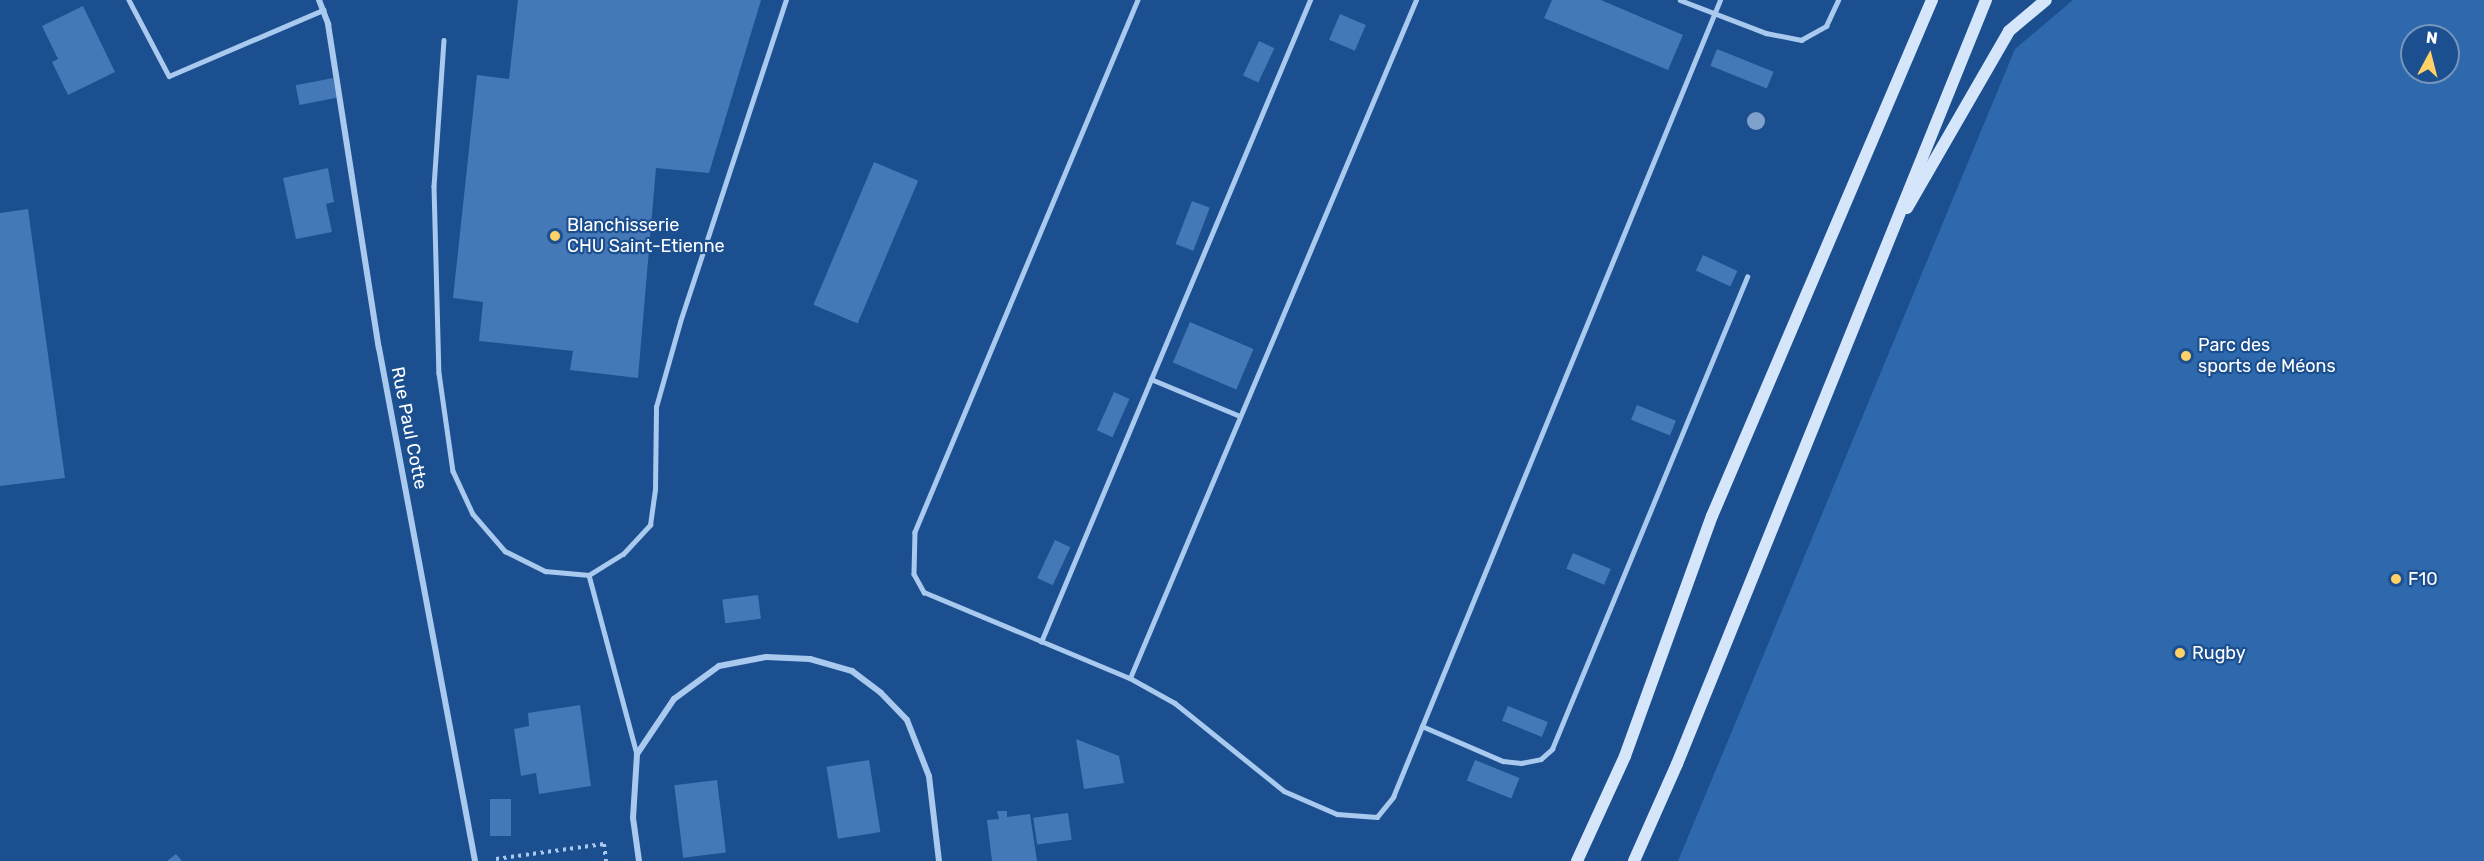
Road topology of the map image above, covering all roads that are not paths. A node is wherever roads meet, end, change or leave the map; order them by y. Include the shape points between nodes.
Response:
1 (129, 0) edge
2 (319, 0) edge
3 (786, 0) edge
4 (1138, 0) edge
5 (1310, 0) edge
6 (1416, 0) edge
7 (1680, 0) edge
8 (1720, 0) edge
9 (1838, 0) edge
10 (1932, 0) edge
11 (1986, 0) edge
12 (2046, 0) edge
13 (323, 10) junction
14 (1714, 14) junction
15 (444, 40) dead end
16 (1883, 251) junction
17 (1747, 277) dead end
18 (1151, 379) junction
19 (1240, 416) junction
20 (589, 575) junction
21 (1041, 642) junction
22 (1130, 678) junction
23 (1422, 726) junction
24 (637, 754) junction
25 (475, 861) edge
26 (639, 861) edge
27 (939, 861) edge
28 (1577, 861) edge
29 (1634, 861) edge

1 - 13 lane via 169,76
2 - 13 street, Rue Paul Cotte
3 - 20 lane via 680,322 657,407 650,525 623,554
4 - 21 lane via 913,543 914,574 924,592
5 - 18 lane
6 - 19 lane
7 - 14 lane
8 - 14 lane
9 - 14 lane via 1826,26 1801,40
10 - 28 main road via 1712,516 1624,756
11 - 16 main road
12 - 16 main road via 2008,32
13 - 25 street, Rue Paul Cotte via 379,348
14 - 23 lane
15 - 20 lane via 434,186 440,373 453,471 473,514 505,551 545,571
16 - 29 main road
17 - 23 lane via 1552,749 1541,759 1503,761
18 - 19 lane
18 - 21 lane
19 - 22 lane
20 - 24 lane
21 - 22 lane
22 - 23 lane via 1175,703 1284,791 1337,814 1377,817 1393,797
24 - 26 street via 633,818
24 - 27 street via 674,699 718,666 766,657 810,659 852,672 908,720 929,776

